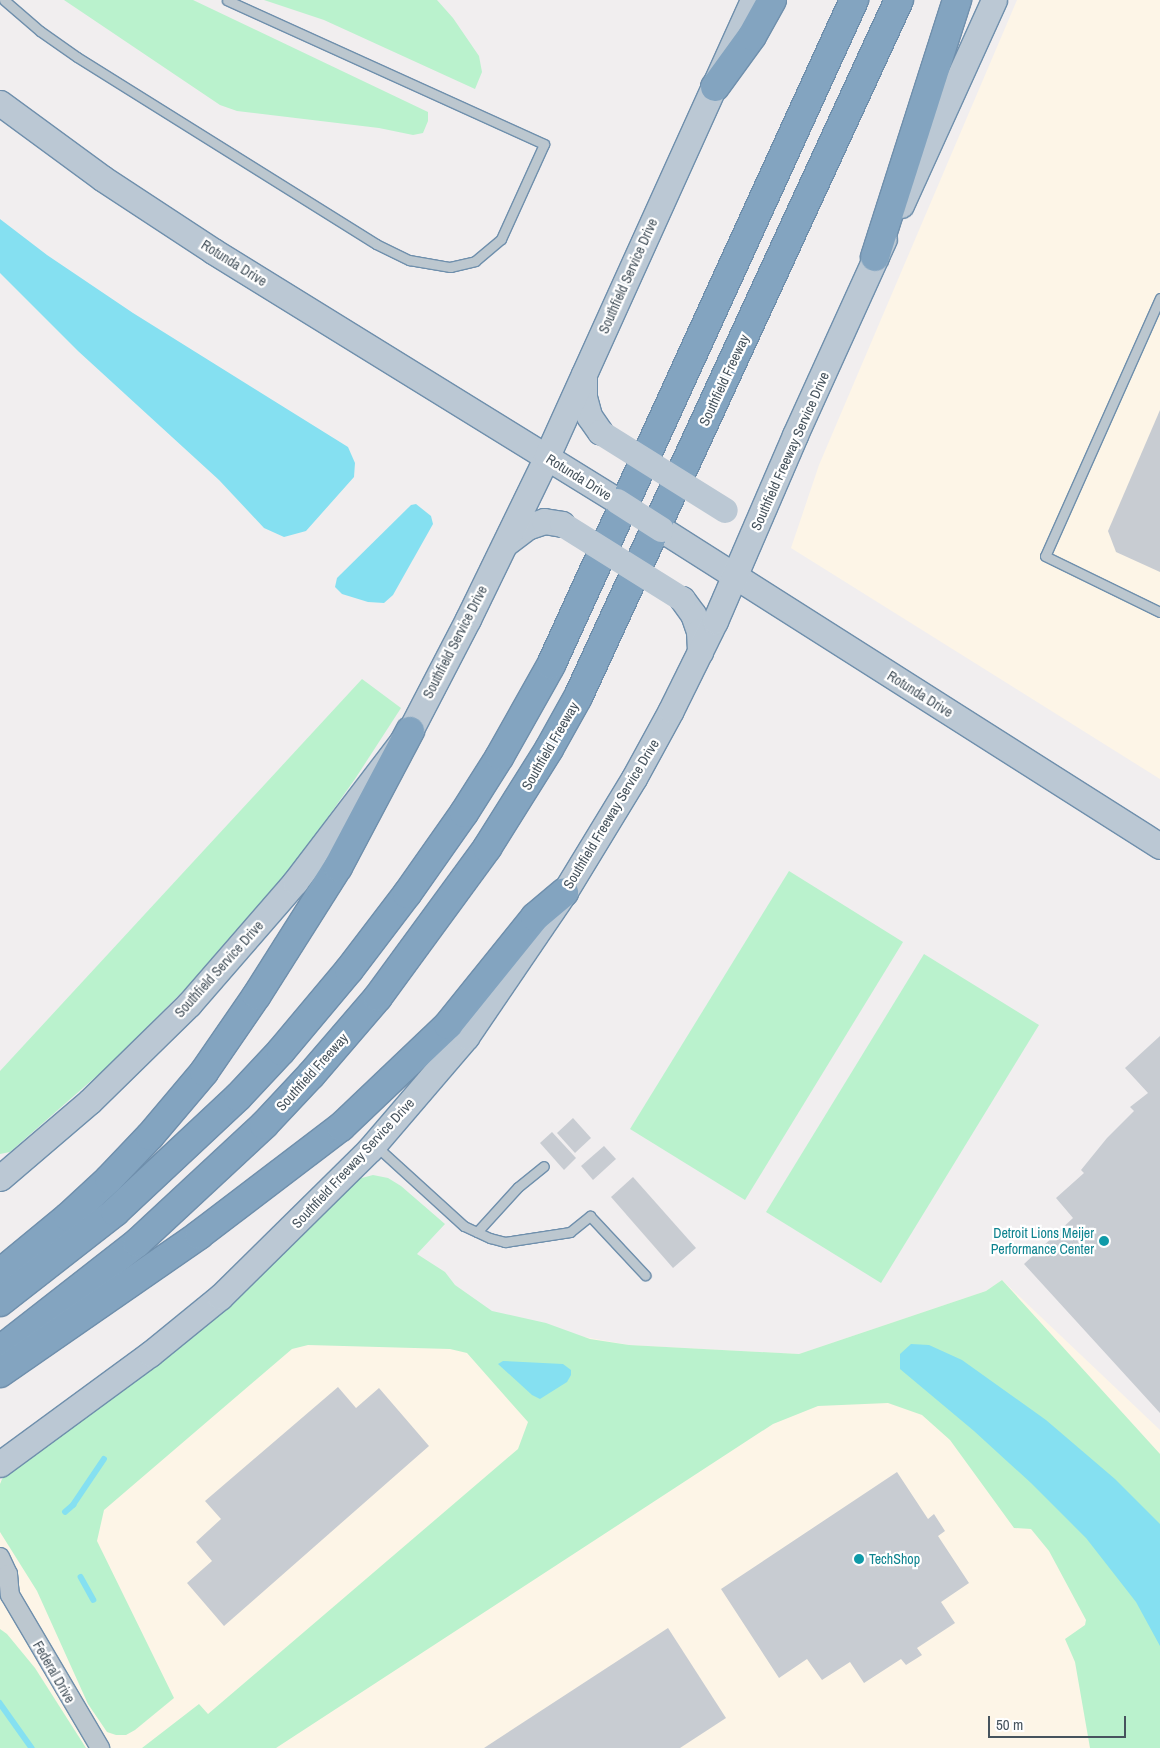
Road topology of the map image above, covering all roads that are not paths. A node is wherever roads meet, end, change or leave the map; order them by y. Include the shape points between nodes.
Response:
1 (4, 0) edge
2 (227, 0) edge
3 (753, 0) edge
4 (772, 0) edge
5 (854, 0) edge
6 (899, 0) edge
7 (956, 0) edge
8 (994, 0) edge
9 (715, 87) junction
10 (0, 103) edge
11 (875, 257) junction
12 (1160, 298) edge
13 (584, 374) junction
14 (547, 456) junction
15 (770, 493) junction
16 (504, 544) junction
17 (735, 576) junction
18 (1160, 612) edge
19 (700, 652) junction
20 (410, 731) junction
21 (1160, 846) edge
22 (564, 893) junction
23 (374, 1144) junction
24 (544, 1166) dead end
25 (0, 1178) edge
26 (477, 1232) junction
27 (0, 1273) edge
28 (645, 1275) dead end
29 (0, 1302) edge
30 (0, 1350) edge
31 (0, 1374) edge
32 (0, 1464) edge
33 (0, 1557) edge
34 (5, 1592) edge
35 (100, 1748) edge

1 - 2 lane via 77,57 409,260 450,267 475,261 502,240 544,144
3 - 9 main road, Southfield Service Drive
4 - 9 highway via 752,36
5 - 29 highway via 551,665 464,813 348,970 244,1090 115,1212
6 - 30 highway, Southfield Freeway via 578,697 487,848 378,997 264,1125 138,1243
7 - 11 highway
8 - 11 main road, Southfield Freeway Service Drive via 926,155
9 - 13 main road, Southfield Service Drive
10 - 14 main road, Rotunda Drive via 102,178 213,250
11 - 15 main road, Southfield Freeway Service Drive
12 - 18 lane via 1045,556
13 - 14 main road, Southfield Service Drive
13 - 15 main road, bridge via 584,397 600,432 725,510 738,512 748,509
14 - 16 main road, Southfield Service Drive
14 - 17 main road, Rotunda Drive, bridge
15 - 17 main road, Southfield Freeway Service Drive
16 - 19 main road, bridge via 527,527 544,521 562,524 682,599 699,631
16 - 20 main road, Southfield Service Drive
17 - 19 main road, Southfield Freeway Service Drive
17 - 21 main road, Rotunda Drive
19 - 22 main road, Southfield Freeway Service Drive via 638,769
20 - 25 main road, Southfield Service Drive via 295,882 188,1004 90,1101
20 - 27 highway via 338,867 204,1072 109,1179
22 - 23 main road, Southfield Freeway Service Drive via 466,1037
22 - 31 highway via 535,917 448,1025 341,1127 198,1235
23 - 26 lane via 448,1213
23 - 32 main road, Southfield Freeway Service Drive via 220,1297 150,1354
24 - 26 lane via 518,1187
26 - 28 lane via 506,1242 570,1232 590,1216
33 - 34 street, Federal Drive via 8,1574
34 - 35 street, Federal Drive

